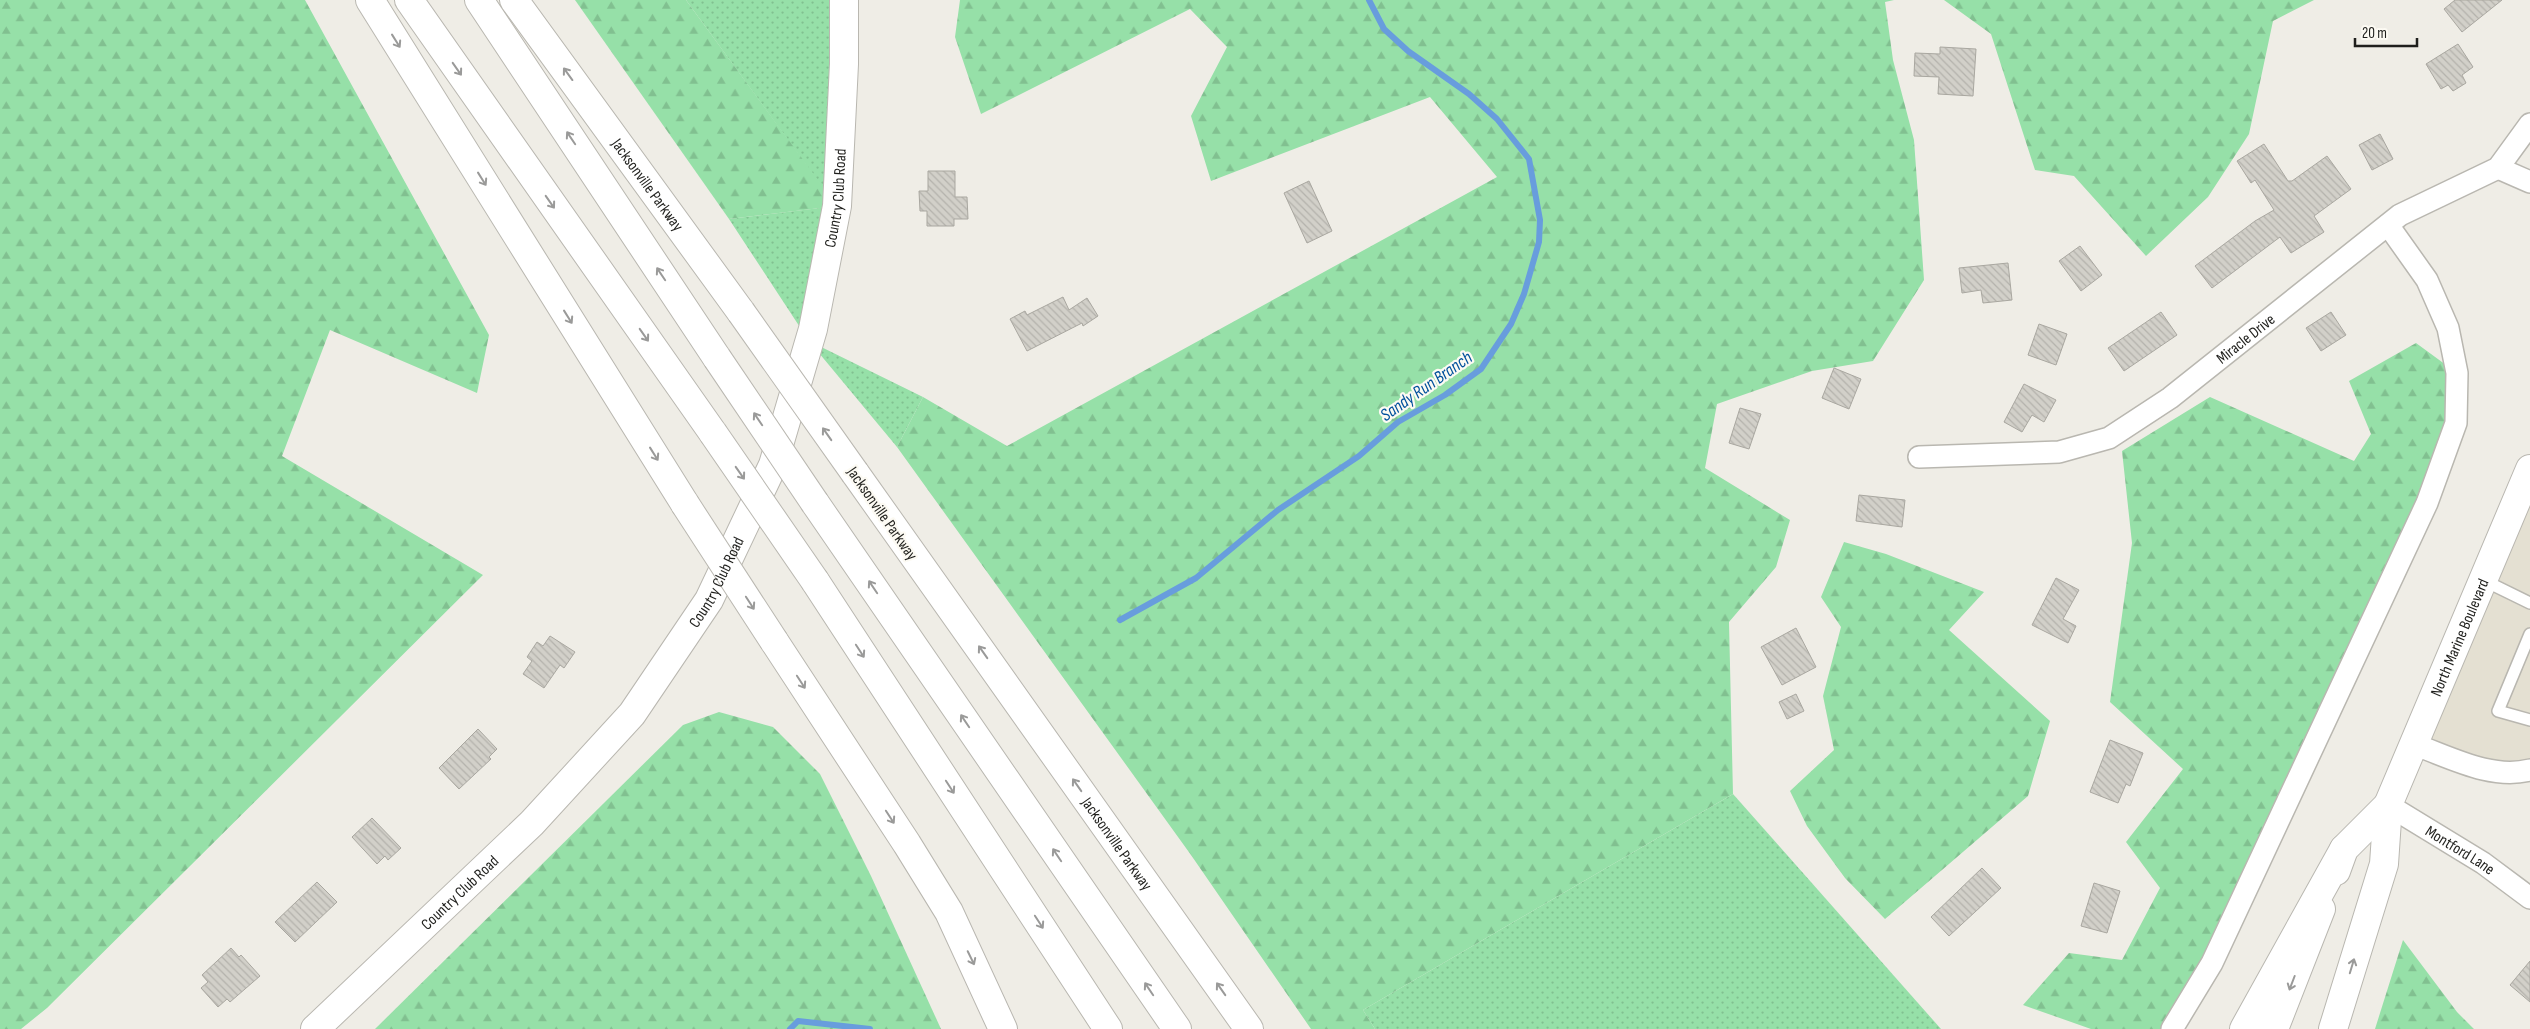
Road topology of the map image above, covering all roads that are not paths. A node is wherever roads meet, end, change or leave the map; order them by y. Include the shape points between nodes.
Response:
1 (370, 0) edge
2 (409, 0) edge
3 (479, 0) edge
4 (514, 0) edge
5 (844, 0) edge
6 (2530, 124) edge
7 (2498, 168) junction
8 (2530, 182) edge
9 (2388, 224) junction
10 (1919, 457) dead end
11 (2527, 484) edge
12 (2483, 580) junction
13 (2530, 603) edge
14 (2530, 634) edge
15 (2530, 720) edge
16 (2413, 744) junction
17 (2530, 770) edge
18 (2388, 805) junction
19 (2344, 849) junction
20 (2530, 898) edge
21 (315, 1029) edge
22 (1003, 1029) edge
23 (1108, 1029) edge
24 (1177, 1029) edge
25 (1249, 1029) edge
26 (2172, 1029) edge
27 (2244, 1029) edge
28 (2274, 1029) edge
29 (2333, 1029) edge

1 -> 22 main road, bridge via 685,504 908,844 949,912
2 -> 23 main road, bridge via 815,581
24 -> 3 main road, bridge via 815,503
25 -> 4 main road, Jacksonville Parkway, bridge via 855,473
5 - 21 main road, Country Club Road via 837,206 813,329 773,466 709,600 632,714 532,822
6 - 7 street, Miracle Drive
7 - 8 street
7 - 9 street, Miracle Drive via 2400,215
9 - 10 street, Miracle Drive via 2170,398 2109,438 2059,452
9 - 26 street via 2427,280 2448,328 2457,373 2456,423 2427,503 2217,954
11 - 12 main road, North Marine Boulevard
12 - 13 lane
12 - 16 main road, North Marine Boulevard
14 - 15 lane via 2498,711
16 - 17 street via 2490,772 2515,774
16 - 18 main road, North Marine Boulevard
18 - 19 main road, North Marine Boulevard
18 - 20 street, Montford Lane via 2483,863
29 -> 18 main road, North Marine Boulevard via 2384,864
19 - 27 main road
19 -> 28 main road, North Marine Boulevard

